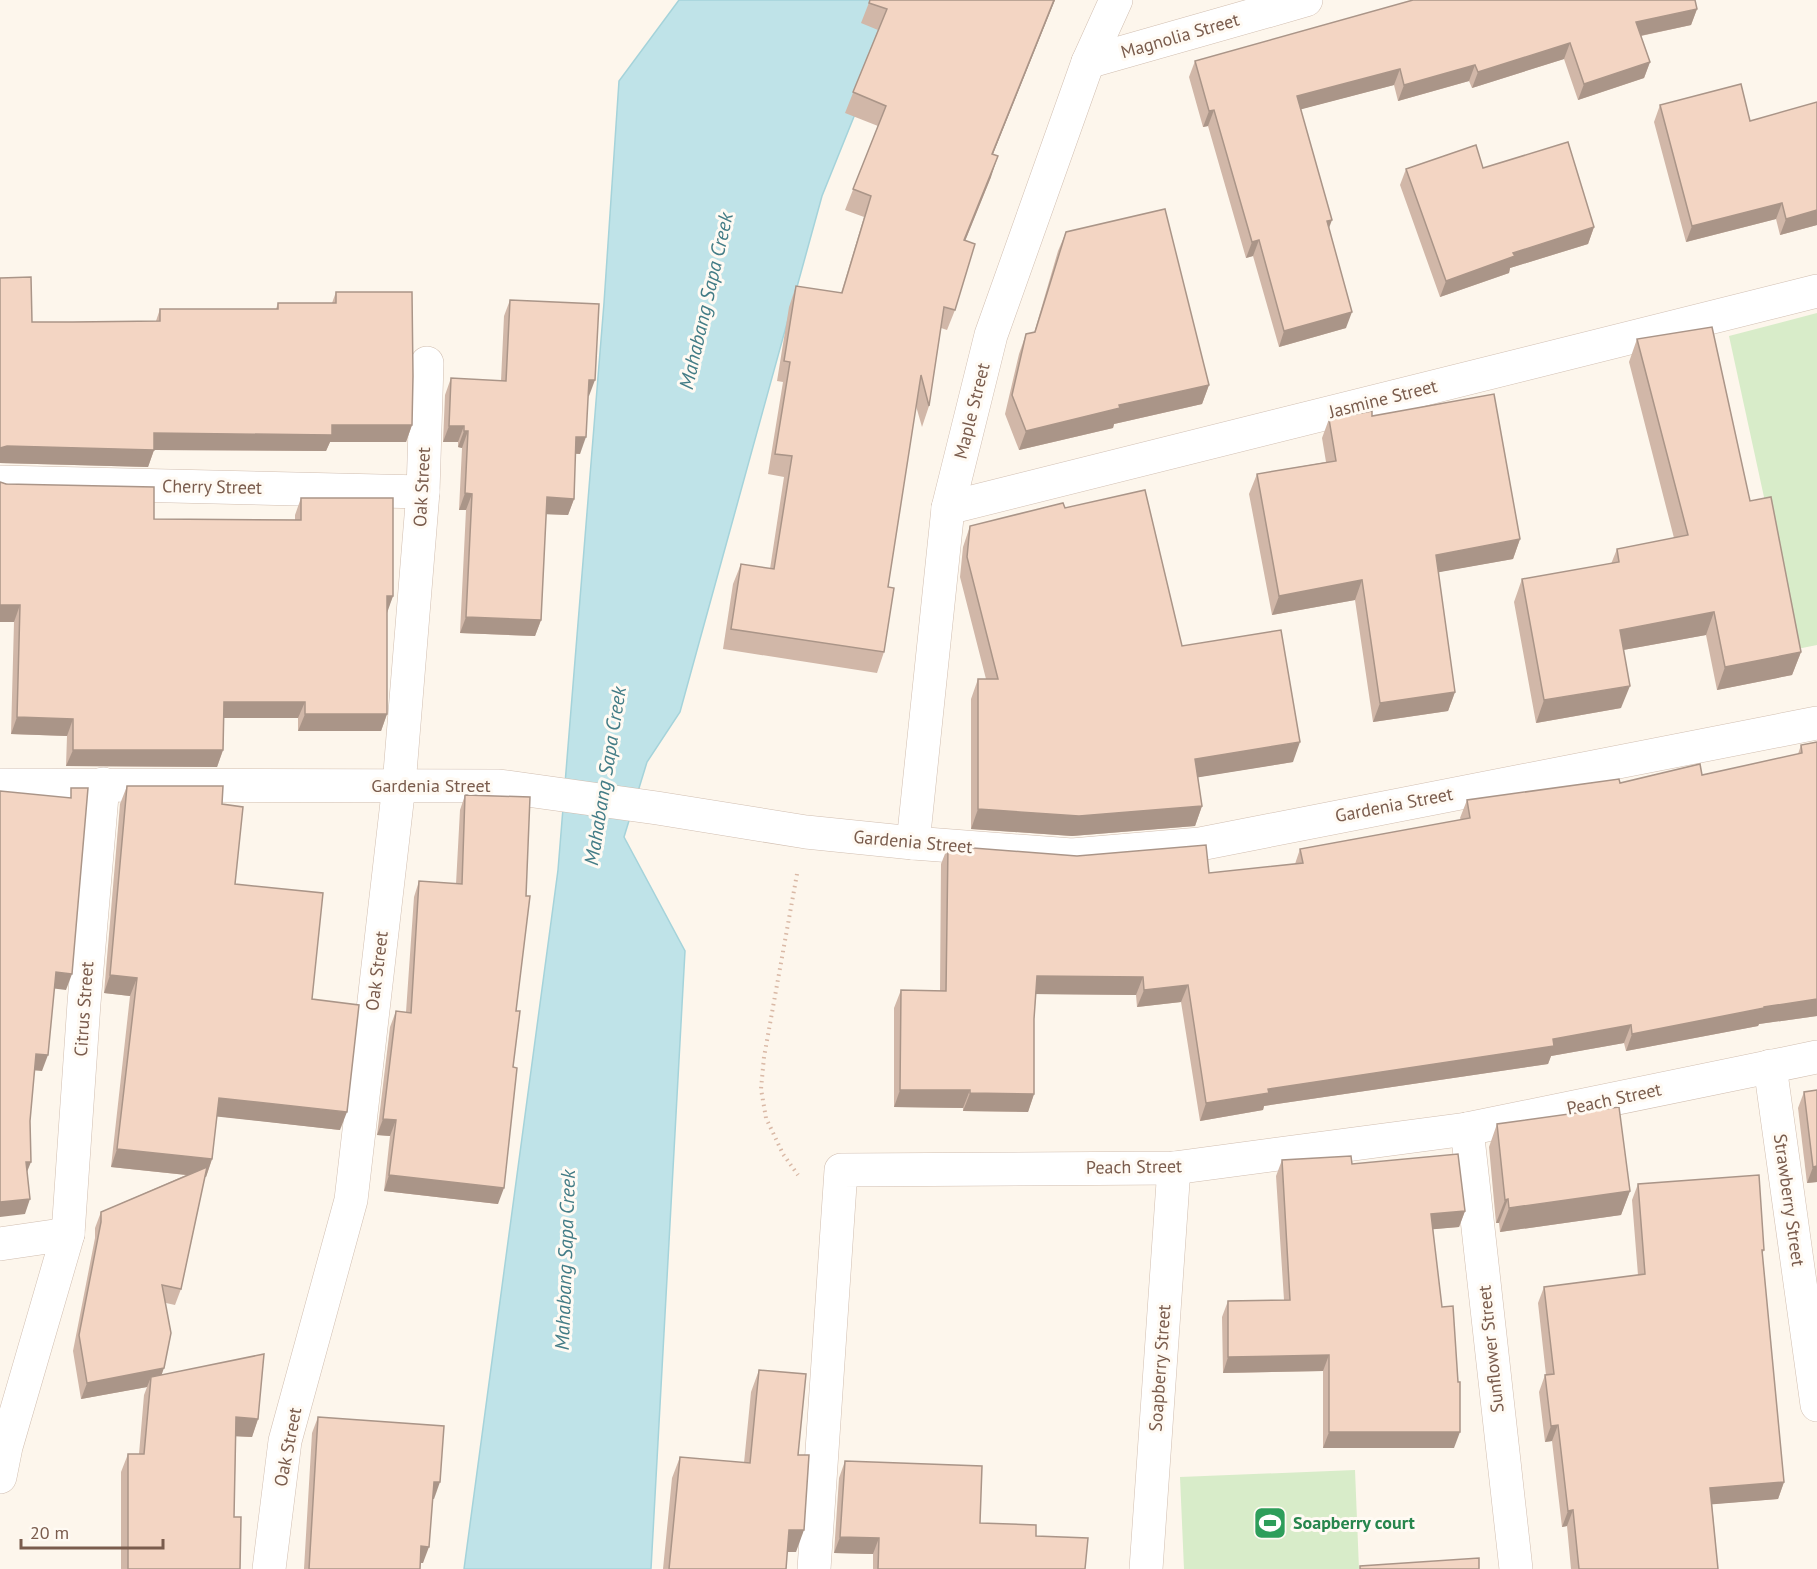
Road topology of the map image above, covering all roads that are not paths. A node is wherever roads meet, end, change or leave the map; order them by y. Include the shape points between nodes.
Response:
1 (1116, 0) edge
2 (1306, 0) edge
3 (1088, 62) junction
4 (1817, 291) edge
5 (427, 363) dead end
6 (0, 482) edge
7 (423, 492) junction
8 (948, 508) junction
9 (1817, 723) edge
10 (103, 784) junction
11 (0, 785) edge
12 (399, 785) junction
13 (913, 843) junction
14 (1817, 1057) edge
15 (1770, 1066) junction
16 (1467, 1129) junction
17 (1174, 1168) junction
18 (68, 1234) junction
19 (0, 1244) edge
20 (1817, 1405) edge
21 (2, 1458) edge
22 (269, 1569) edge
23 (814, 1569) edge
24 (1146, 1569) edge
25 (1516, 1569) edge

1 - 3 street, Maple Street
2 - 3 street, Magnolia Street
3 - 8 street, Maple Street via 991,335
4 - 8 street, Jasmine Street
5 - 7 street, Oak Street
6 - 7 street, Cherry Street
7 - 12 street, Oak Street
8 - 13 street, Maple Street
9 - 13 street, Gardenia Street via 1200,844 1072,855
10 - 11 street, Gardenia Street
10 - 12 street, Gardenia Street
10 - 18 street, Citrus Street
12 - 13 street, Gardenia Street via 499,786 806,832
12 - 22 street, Oak Street via 351,1200 285,1441
14 - 15 street, Peach Street
15 - 16 street, Peach Street
15 - 20 street, Strawberry Street
16 - 17 street, Peach Street
16 - 25 street, Sunflower Street
17 - 23 street, Peach Street via 841,1170
17 - 24 street, Soapberry Street
18 - 19 street
18 - 21 street, Citrus Street

